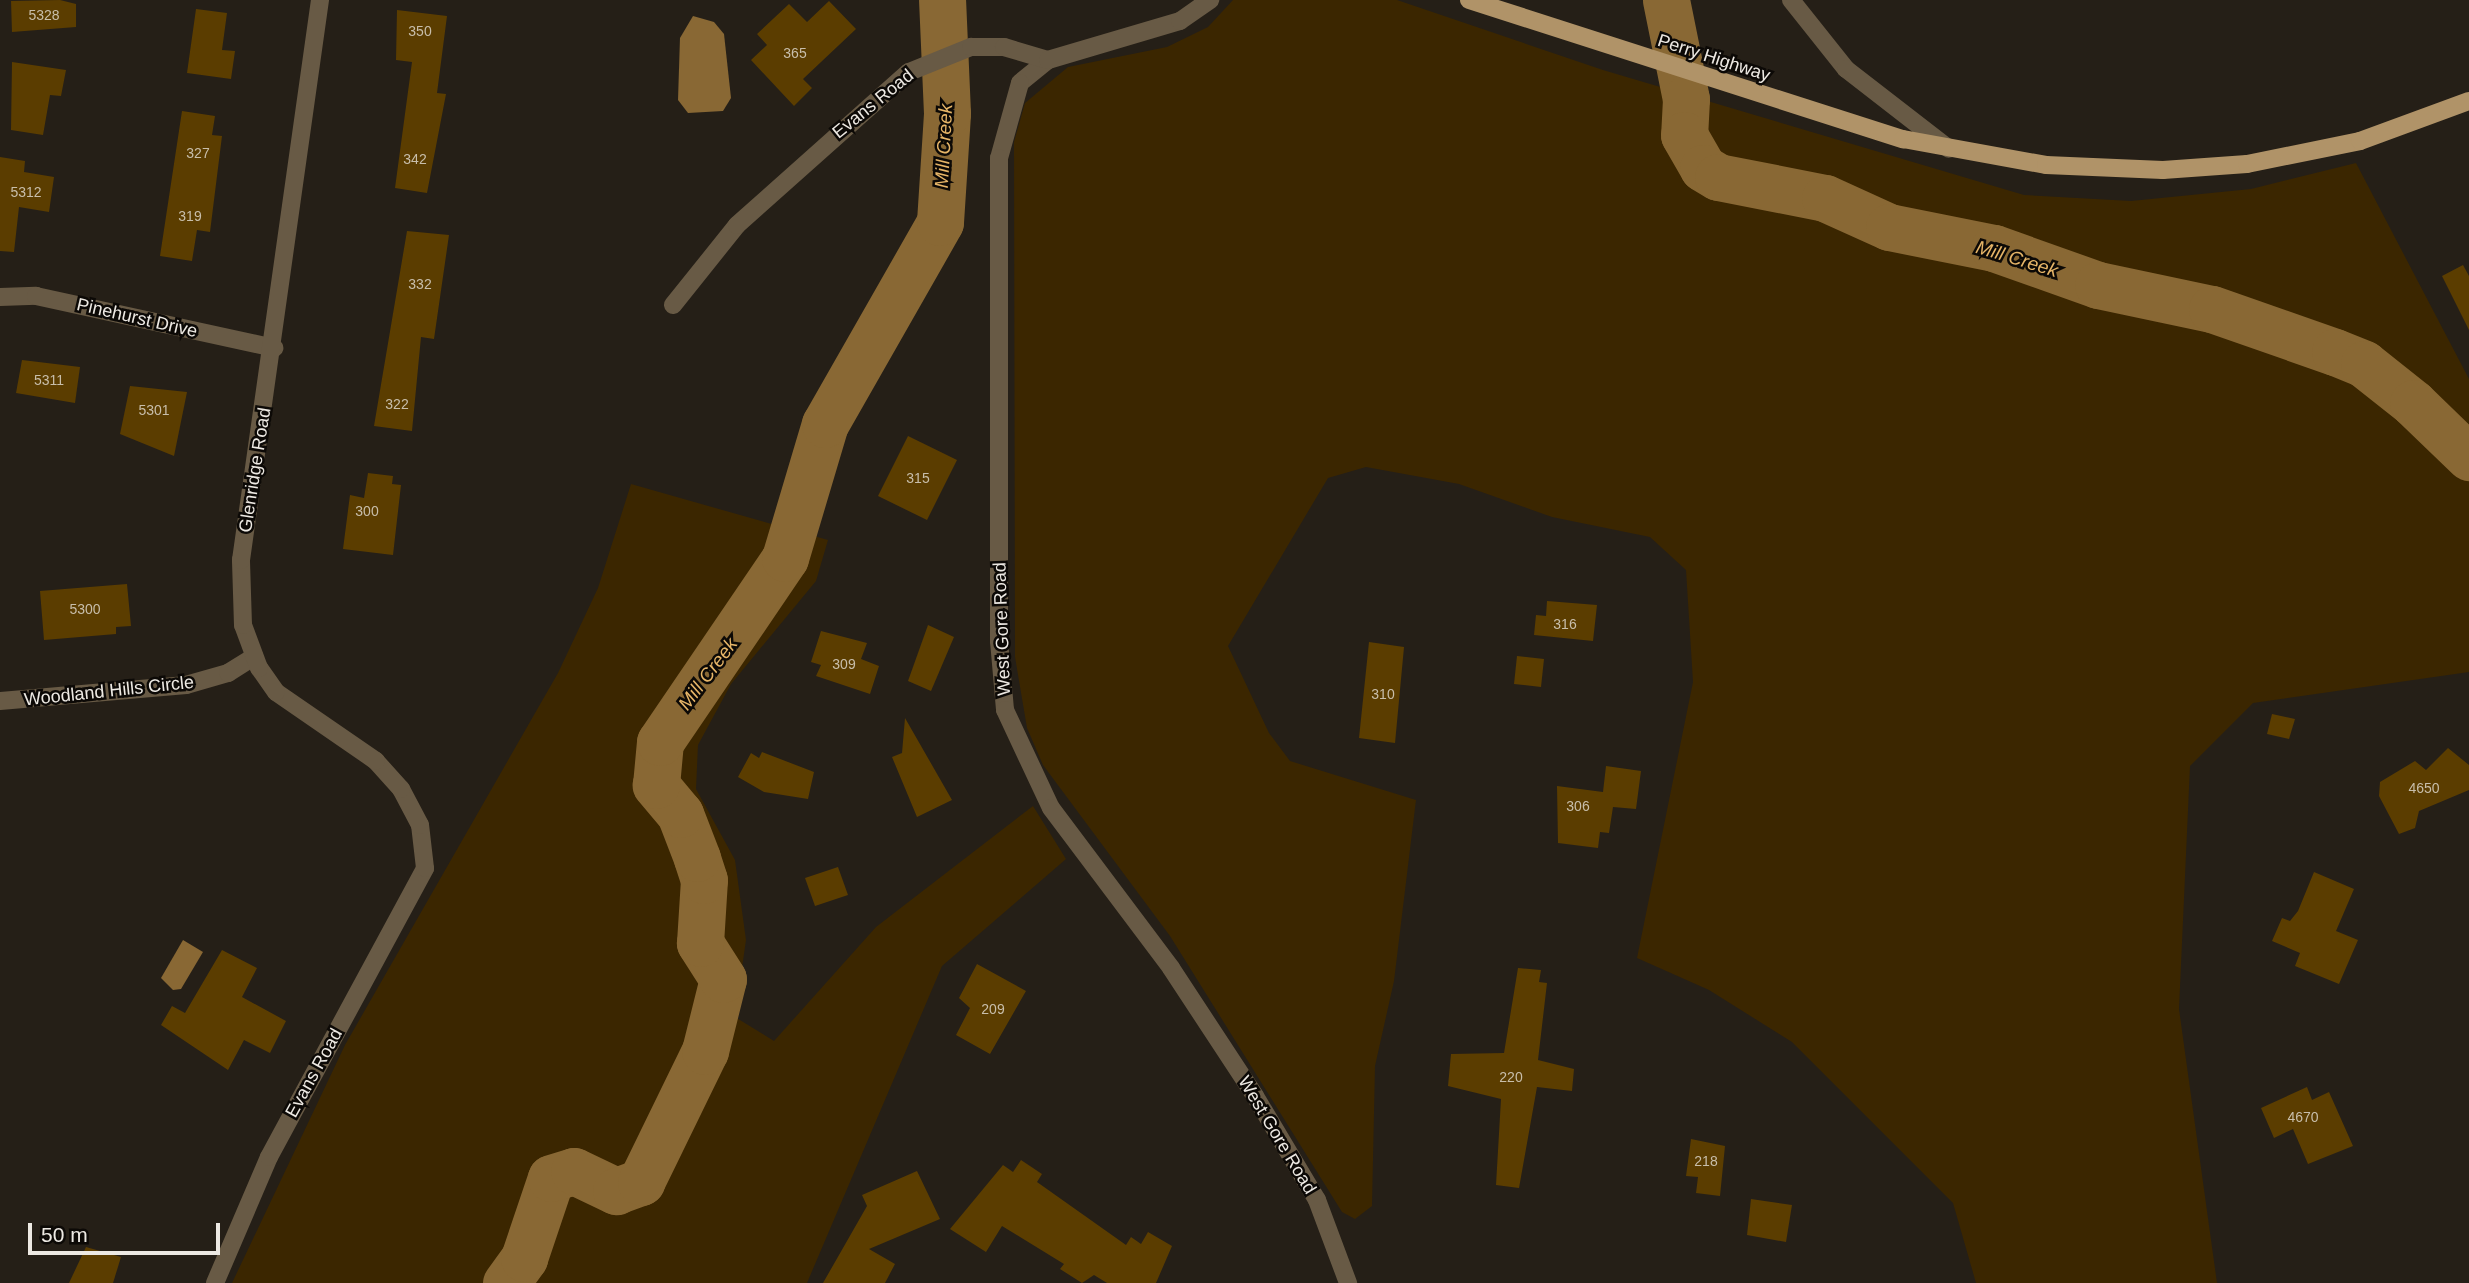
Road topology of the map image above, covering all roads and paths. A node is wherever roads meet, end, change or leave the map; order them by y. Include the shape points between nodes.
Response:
1 (320, 0) edge
2 (1210, 0) edge
3 (1469, 0) edge
4 (1791, 0) edge
5 (1048, 60) junction
6 (2469, 101) edge
7 (1949, 149) junction
8 (0, 297) edge
9 (673, 305) dead end
10 (274, 348) junction
11 (254, 657) junction
12 (0, 701) edge
13 (425, 868) joint
14 (215, 1283) edge
15 (1349, 1283) edge

1 - 10 street, Glenridge Road
2 - 5 street via 1180,21
3 - 7 main road, Perry Highway via 1609,48
4 - 7 street via 1846,69
5 - 9 street, Evans Road via 1004,47 961,48 909,72 737,225
5 - 15 street, West Gore Road via 1020,83 999,158 999,640 1005,710 1051,808 1171,968 1255,1096 1317,1200
6 - 7 main road, Perry Highway via 2360,141 2247,164 2111,169
8 - 10 street, Pinehurst Drive via 36,296
10 - 11 street, Glenridge Road via 240,577 243,625
11 - 12 street, Woodland Hills Circle via 225,674 186,685
11 - 13 street, Glenridge Road via 286,701 389,773 420,825
13 - 14 street, Evans Road via 269,1157

